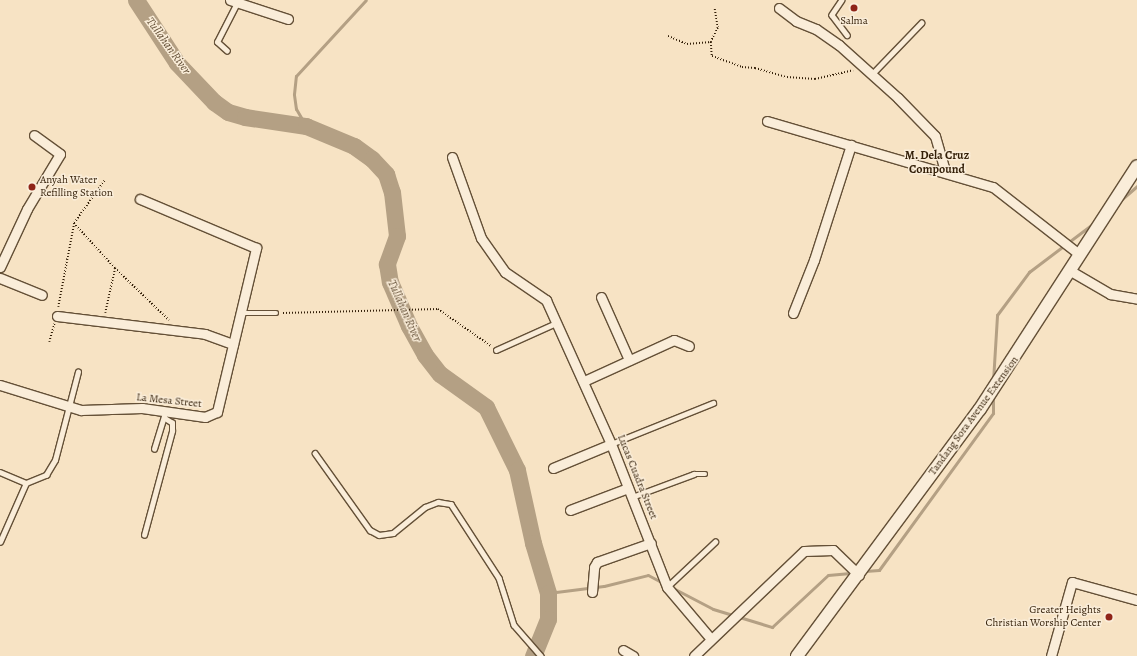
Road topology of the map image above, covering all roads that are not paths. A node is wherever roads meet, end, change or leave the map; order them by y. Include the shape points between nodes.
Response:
1 (842, 0) edge
2 (234, 2) edge
3 (779, 8) dead end
4 (288, 19) dead end
5 (921, 23) dead end
6 (847, 35) dead end
7 (227, 51) dead end
8 (872, 74) junction
9 (767, 121) dead end
10 (34, 134) dead end
11 (851, 145) junction
12 (452, 157) dead end
13 (1137, 166) edge
14 (945, 172) junction
15 (140, 199) dead end
16 (1079, 254) junction
17 (0, 267) edge
18 (1069, 270) junction
19 (0, 278) edge
20 (42, 295) dead end
21 (601, 297) dead end
22 (1137, 299) edge
23 (240, 312) junction
24 (276, 313) road end
25 (793, 313) dead end
26 (56, 316) road end
27 (558, 322) junction
28 (233, 344) junction
29 (689, 346) dead end
30 (496, 350) road end
31 (629, 360) junction
32 (78, 372) dead end
33 (584, 381) junction
34 (0, 385) edge
35 (713, 403) dead end
36 (69, 406) junction
37 (165, 414) junction
38 (611, 444) junction
39 (154, 449) dead end
40 (316, 453) dead end
41 (553, 468) dead end
42 (0, 472) edge
43 (705, 474) dead end
44 (26, 483) junction
45 (630, 492) junction
46 (570, 510) dead end
47 (144, 535) dead end
48 (0, 542) edge
49 (715, 542) dead end
50 (651, 544) junction
51 (859, 575) junction
52 (667, 587) junction
53 (592, 592) dead end
54 (1137, 600) edge
55 (711, 640) junction
56 (623, 650) dead end
57 (541, 656) edge
58 (633, 656) edge
59 (694, 656) edge
60 (796, 656) edge
61 (1051, 656) edge

1 - 6 lane via 832,15
2 - 4 street
2 - 7 lane via 217,42
3 - 8 street via 796,22 816,29 834,41
5 - 8 lane
8 - 14 street via 935,136
9 - 11 street
10 - 17 street via 60,154 27,209
11 - 14 street
11 - 25 street via 814,260
12 - 27 street, Lucas Cuadra Street via 481,238 505,272 546,300
13 - 16 main road, Tandang Sora Avenue Extension
14 - 16 street via 1001,192
15 - 23 street, La Mesa Street via 256,248
16 - 18 main road, Tandang Sora Avenue Extension
18 - 22 street via 1110,294
18 - 51 main road, Tandang Sora Avenue Extension via 1005,373
19 - 20 street
21 - 31 street
23 - 24 lane
23 - 28 street, La Mesa Street
26 - 28 street via 205,334
27 - 30 lane
27 - 33 street, Lucas Cuadra Street
28 - 37 street, La Mesa Street via 218,412 205,417
29 - 31 street via 674,340
31 - 33 street
32 - 36 lane
33 - 38 street, Lucas Cuadra Street
34 - 36 street, La Mesa Street
35 - 38 lane
36 - 37 street, La Mesa Street via 93,410 142,408
36 - 44 lane via 52,468 41,479
37 - 39 lane
37 - 47 lane via 172,423 172,431
38 - 41 street
38 - 45 street, Lucas Cuadra Street
40 - 57 lane via 370,530 379,535 393,533 425,507 438,502 451,504 499,578 514,624
42 - 44 lane
43 - 45 lane via 694,474
44 - 48 lane
45 - 46 street
45 - 50 street, Lucas Cuadra Street
49 - 52 lane
50 - 52 street, Lucas Cuadra Street
50 - 53 street via 597,562 594,567
51 - 55 street via 833,550 804,551
51 - 60 main road, Tandang Sora Avenue Extension
52 - 55 street, Lucas Cuadra Street
54 - 61 street via 1072,582
55 - 59 street
56 - 58 street

